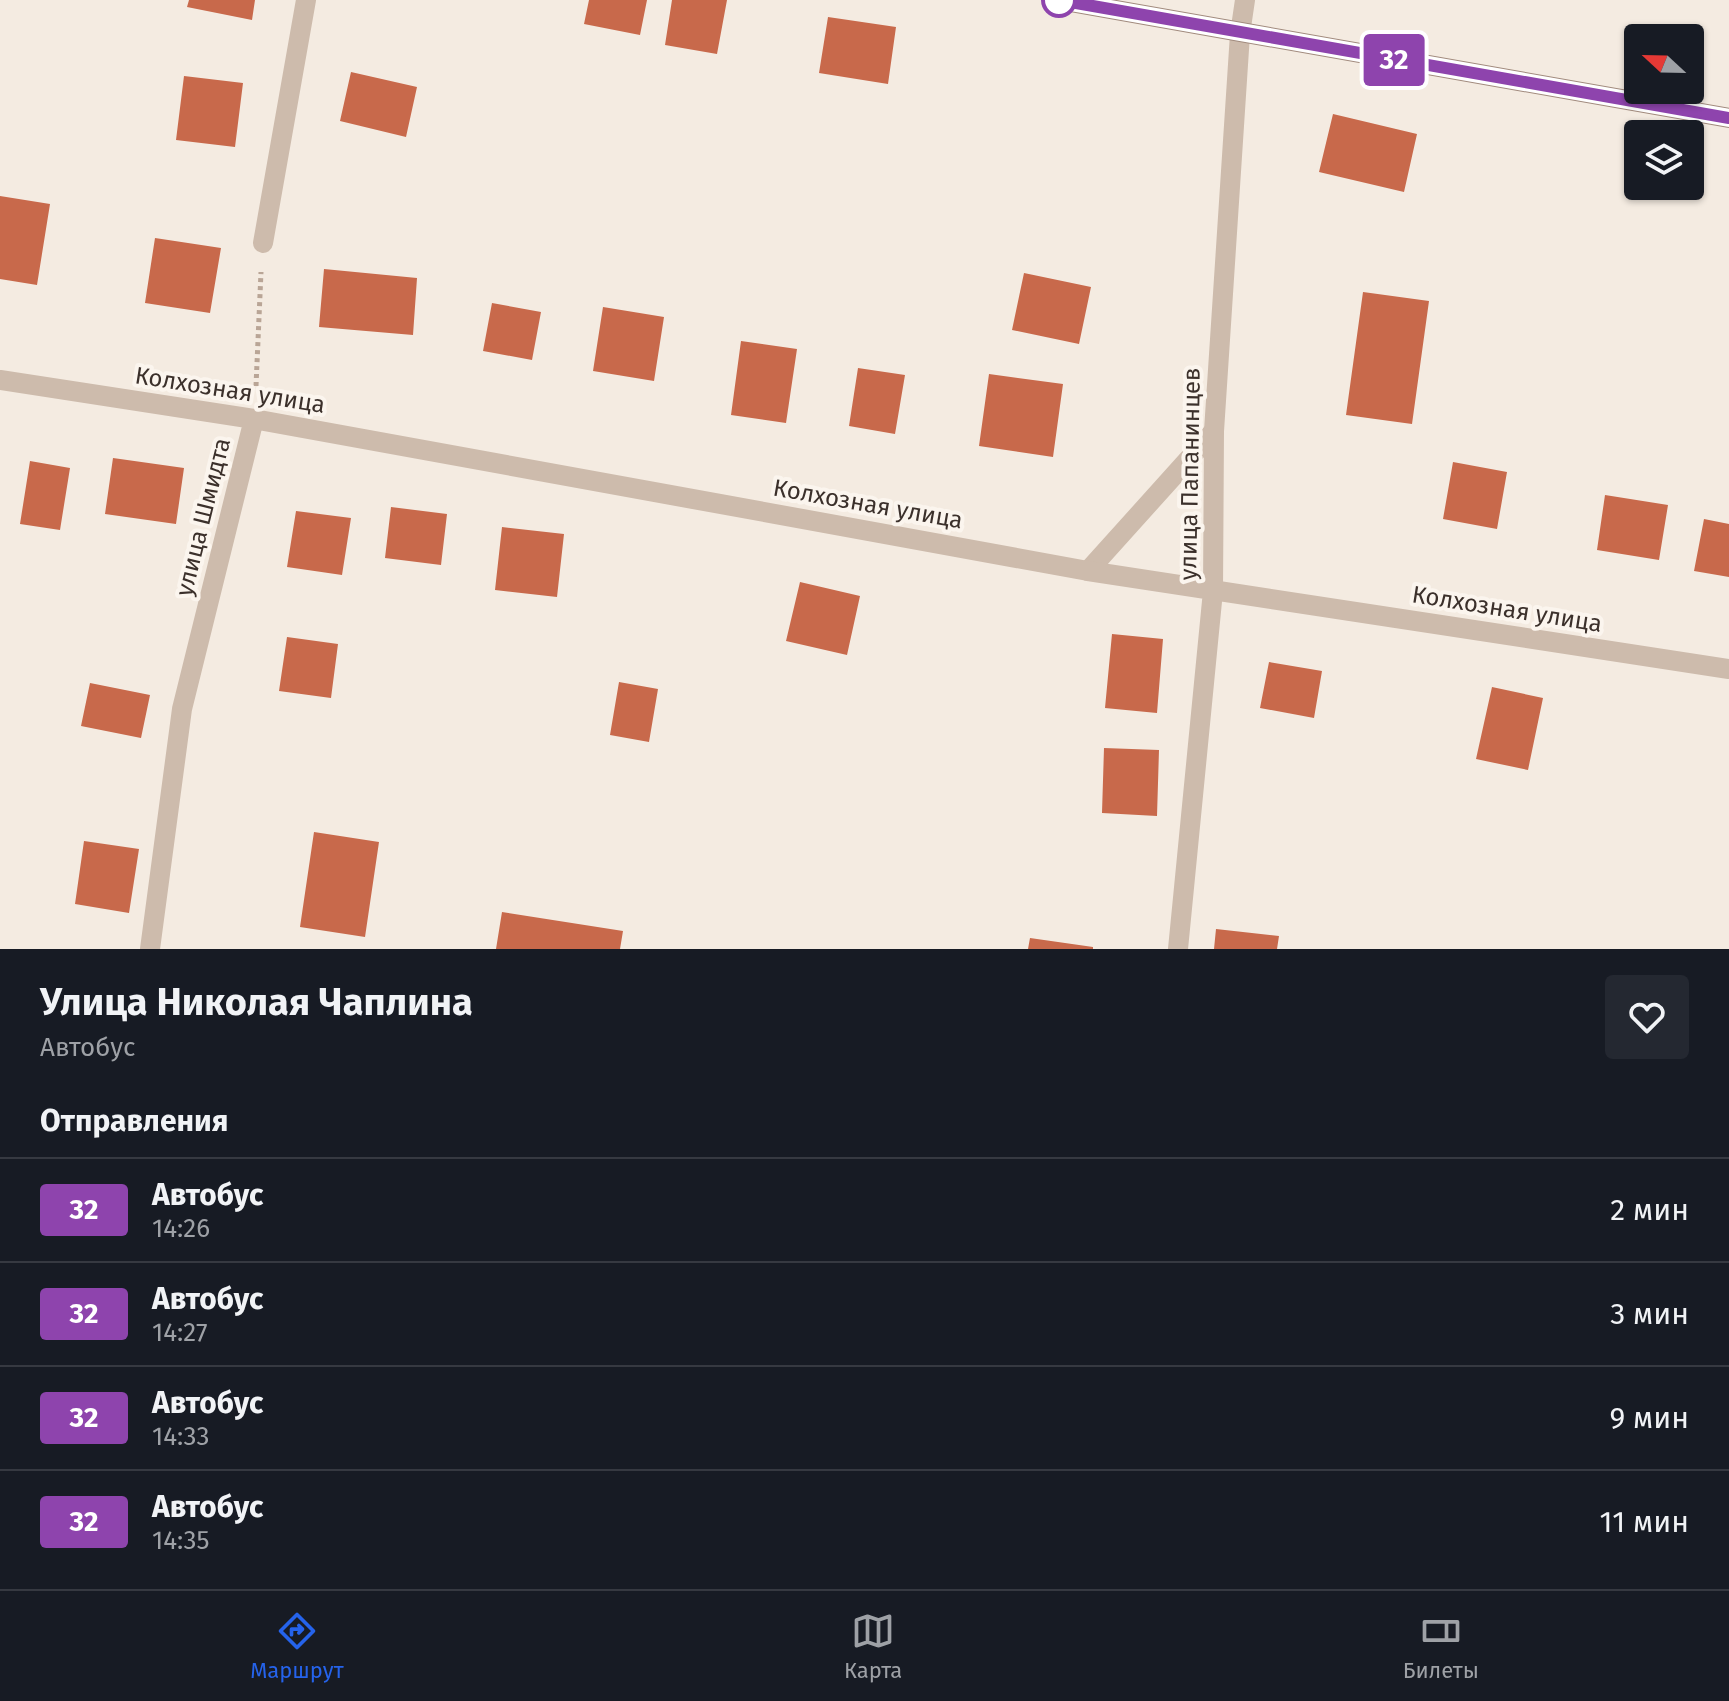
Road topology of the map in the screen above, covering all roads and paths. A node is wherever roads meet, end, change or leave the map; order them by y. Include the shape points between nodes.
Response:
1 (306, 0) edge
2 (1059, 0) edge
3 (1245, 0) edge
4 (1240, 34) junction
5 (1729, 118) edge
6 (263, 243) joint
7 (0, 380) edge
8 (254, 419) junction
9 (1214, 431) junction
10 (1088, 571) junction
11 (1213, 591) junction
12 (1729, 669) edge
13 (150, 949) edge
14 (1178, 949) edge

1 - 6 street
2 - 4 street
3 - 4 street, улица Папанинцев
4 - 5 street
4 - 9 street, улица Папанинцев
6 - 8 path, улица Шмидта
7 - 8 street, Колхозная улица
8 - 10 street, Колхозная улица
8 - 13 street, улица Шмидта via 182,709
9 - 10 street
9 - 11 street, улица Папанинцев
10 - 11 street, Колхозная улица
11 - 12 street, Колхозная улица
11 - 14 street, улица Папанинцев

